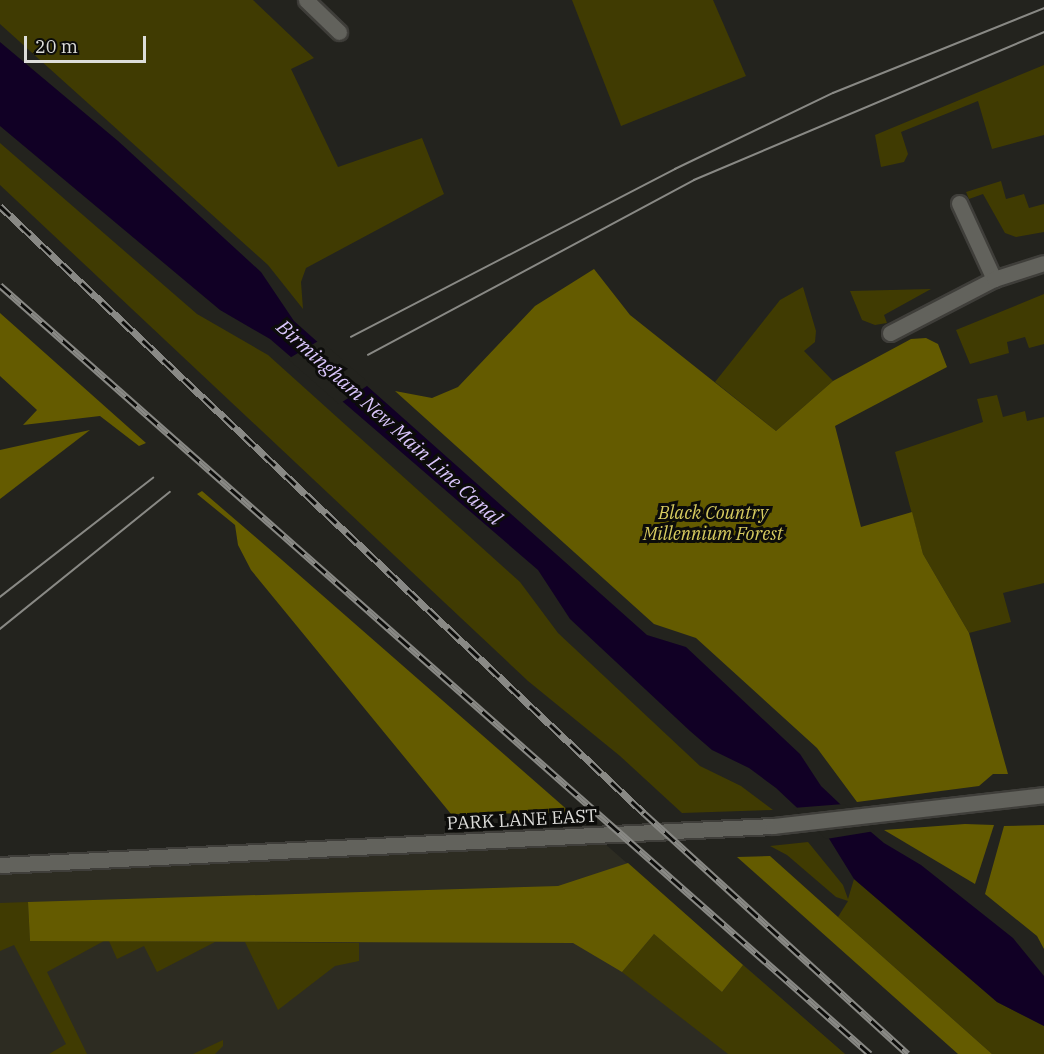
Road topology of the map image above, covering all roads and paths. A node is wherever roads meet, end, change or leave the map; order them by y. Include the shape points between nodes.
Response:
1 (306, 0) edge
2 (339, 32) dead end
3 (959, 203) dead end
4 (1044, 263) edge
5 (994, 279) junction
6 (890, 333) dead end
7 (1044, 795) edge
8 (0, 865) edge

1 - 2 street
3 - 5 street
4 - 5 street
5 - 6 street
7 - 8 street, PARK LANE EAST via 773,826

